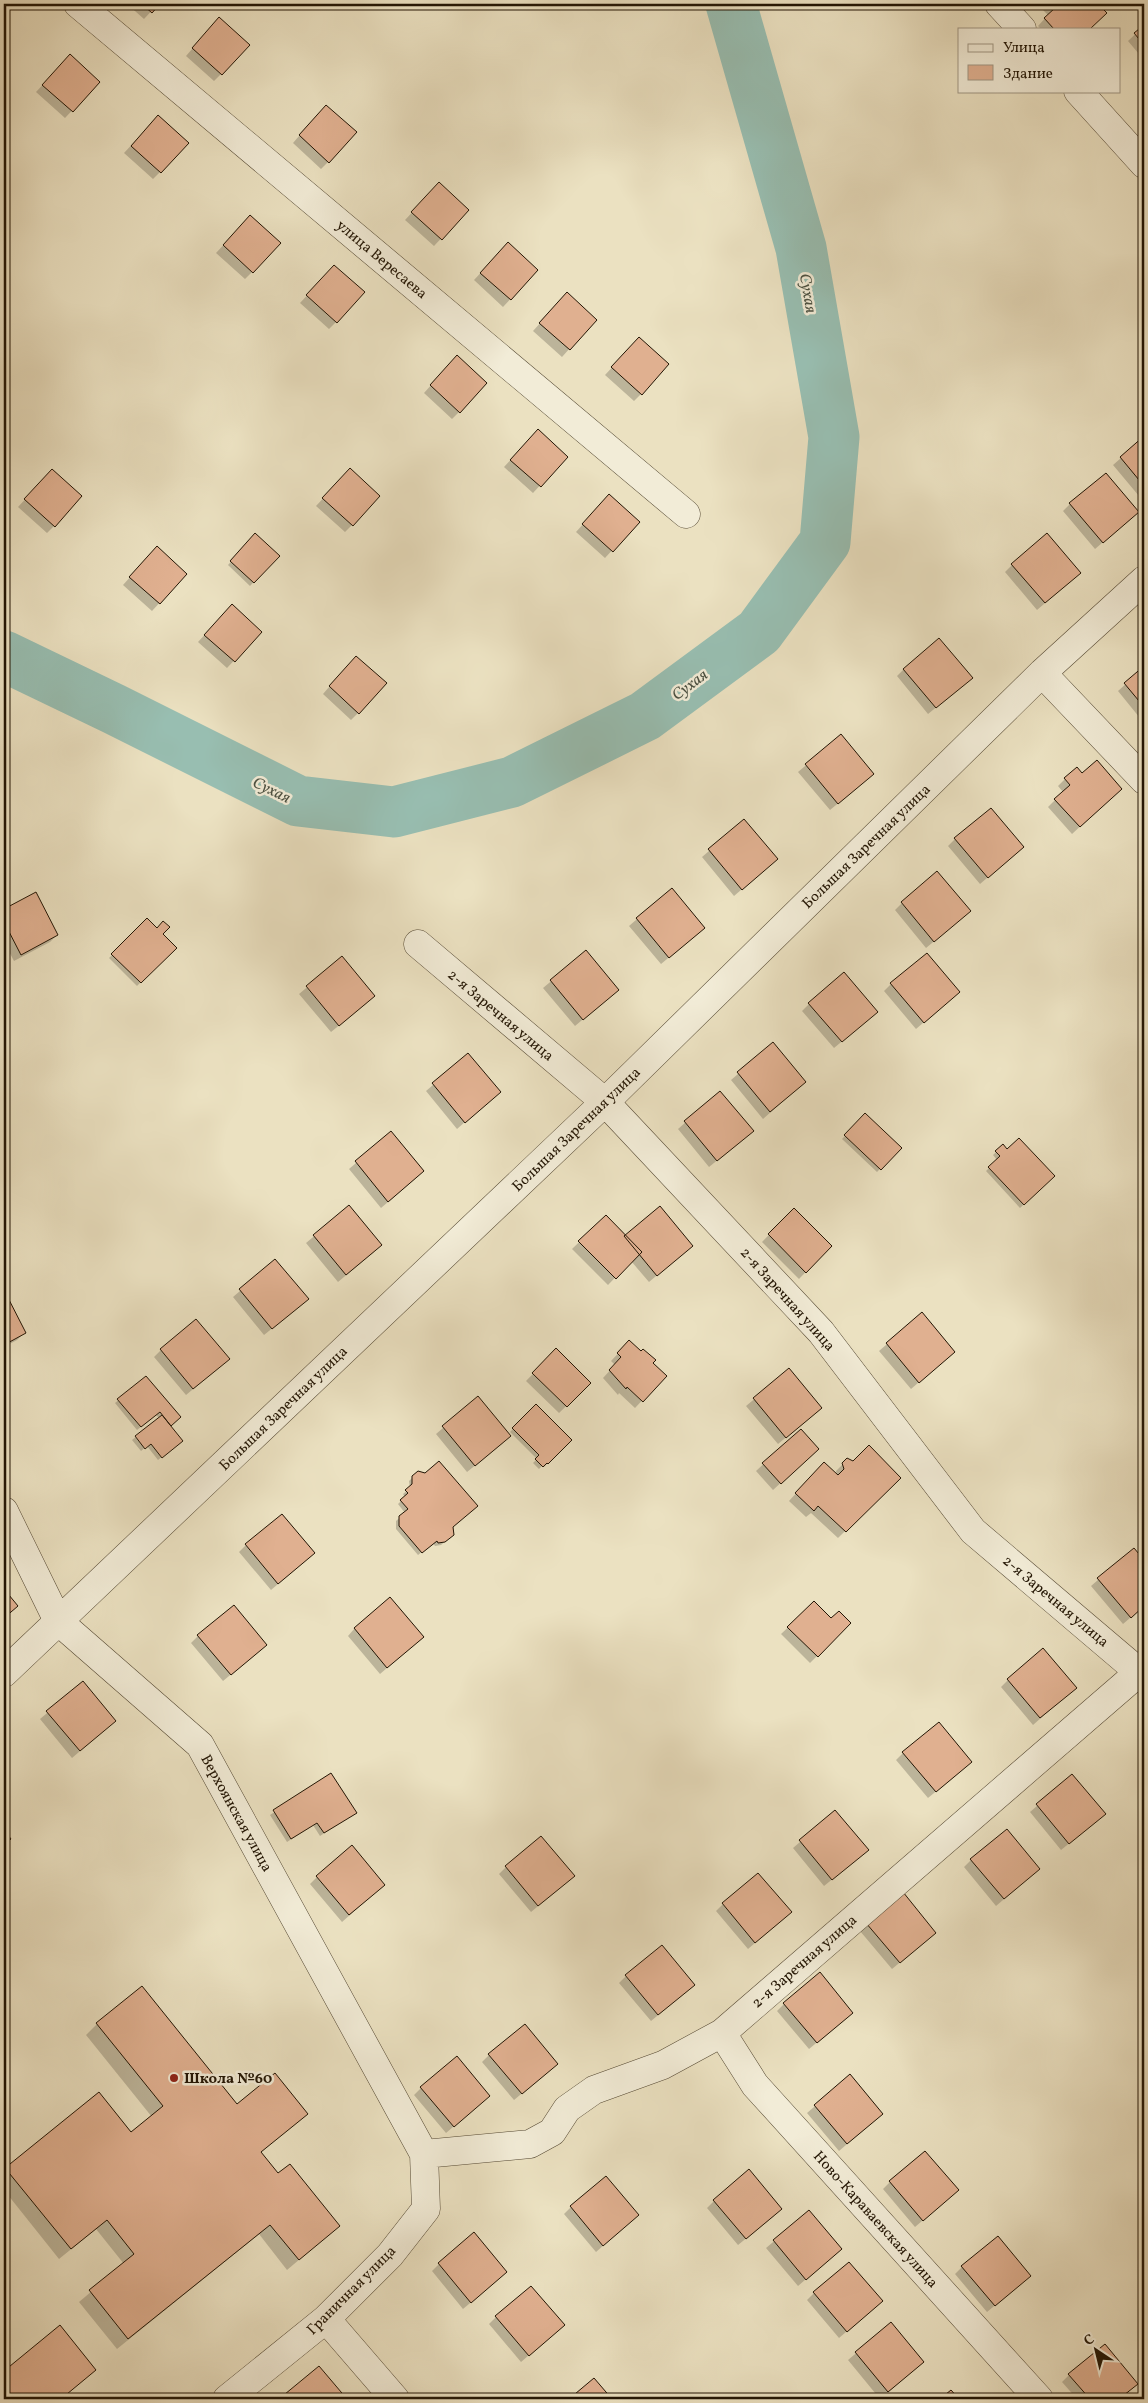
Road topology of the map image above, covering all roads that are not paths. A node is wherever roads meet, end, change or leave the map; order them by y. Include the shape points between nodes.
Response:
1 (78, 4) edge
2 (999, 4) edge
3 (1021, 28) edge
4 (1079, 92) edge
5 (1144, 164) edge
6 (686, 514) dead end
7 (1144, 580) edge
8 (1042, 674) junction
9 (1144, 780) edge
10 (418, 944) dead end
11 (605, 1102) junction
12 (4, 1510) edge
13 (58, 1621) junction
14 (1142, 1670) edge
15 (4, 1673) edge
16 (722, 2032) junction
17 (424, 2154) junction
18 (326, 2319) junction
19 (227, 2399) edge
20 (395, 2399) edge
21 (1039, 2399) edge

1 - 6 street, улица Вересаева
2 - 3 street
4 - 5 street
7 - 8 street, Большая Заречная улица
8 - 9 street
8 - 11 street, Большая Заречная улица
10 - 11 street, 2-я Заречная улица
11 - 13 street, Большая Заречная улица
11 - 14 street, 2-я Заречная улица via 821,1332 973,1531
12 - 13 street, Верхоянская улица
13 - 15 street, Большая Заречная улица
13 - 17 street, Верхоянская улица via 200,1745
14 - 16 street, 2-я Заречная улица
16 - 17 street, 2-я Заречная улица via 663,2065 594,2090 567,2109 552,2132 530,2144
16 - 21 street, Ново-Караваевская улица via 755,2085
17 - 18 street, Граничная улица via 426,2209 390,2255
18 - 19 street, Граничная улица
18 - 20 street

